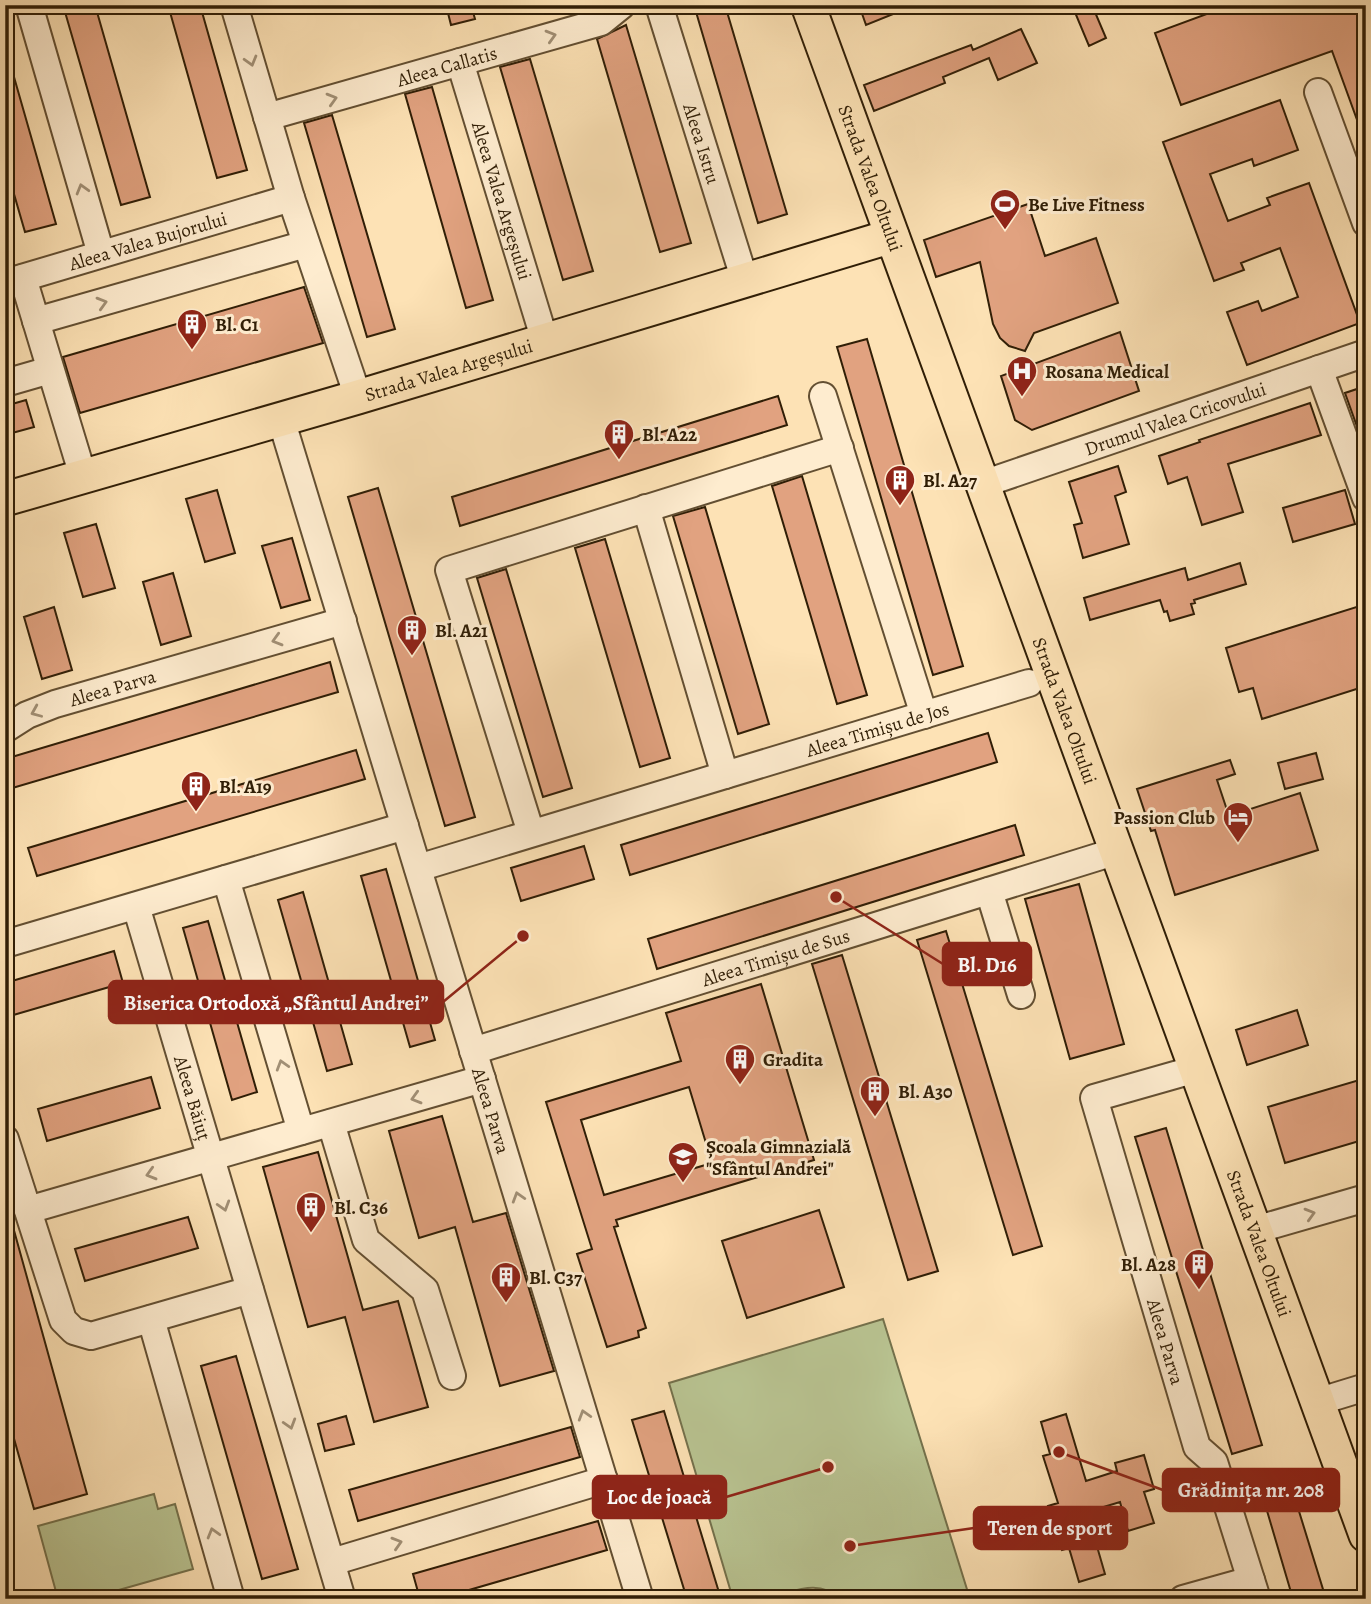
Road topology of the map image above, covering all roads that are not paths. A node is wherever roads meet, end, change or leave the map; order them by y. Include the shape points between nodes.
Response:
1 (29, 5) edge
2 (234, 5) edge
3 (622, 5) edge
4 (659, 5) edge
5 (808, 5) edge
6 (460, 62) junction
7 (1318, 92) dead end
8 (267, 117) junction
9 (291, 198) junction
10 (1366, 223) edge
11 (892, 236) junction
12 (306, 244) junction
13 (101, 254) junction
14 (14, 280) edge
15 (745, 281) junction
16 (36, 321) junction
17 (545, 341) junction
18 (1366, 353) edge
19 (1319, 369) junction
20 (50, 370) junction
21 (5, 383) edge
22 (823, 396) dead end
23 (358, 397) junction
24 (281, 419) junction
25 (840, 448) junction
26 (83, 476) junction
27 (983, 484) junction
28 (1366, 498) edge
29 (5, 499) edge
30 (646, 508) junction
31 (342, 621) junction
32 (1029, 683) dead end
33 (924, 715) junction
34 (5, 729) edge
35 (725, 775) junction
36 (405, 826) junction
37 (531, 833) junction
38 (1117, 851) junction
39 (418, 868) junction
40 (226, 879) junction
41 (989, 891) junction
42 (136, 906) junction
43 (5, 944) edge
44 (1021, 995) dead end
45 (473, 1051) junction
46 (1196, 1069) junction
47 (482, 1079) junction
48 (331, 1122) junction
49 (301, 1131) junction
50 (5, 1139) edge
51 (209, 1157) junction
52 (1366, 1198) edge
53 (28, 1210) junction
54 (1255, 1230) junction
55 (250, 1290) junction
56 (151, 1319) junction
57 (452, 1376) dead end
58 (1366, 1387) edge
59 (1317, 1402) junction
60 (604, 1480) junction
61 (1366, 1535) edge
62 (331, 1562) junction
63 (1254, 1589) edge
64 (232, 1599) edge
65 (342, 1599) edge
66 (640, 1599) edge
67 (1183, 1599) edge

13 -> 1 street
2 -> 8 street
6 -> 3 street, Aleea Callatis via 601,22
4 - 15 street, Aleea Istru
5 - 11 main road, Strada Valea Oltului
8 -> 6 street, Aleea Callatis
6 - 17 street, Aleea Valea Argeșului
7 - 10 street
8 - 9 street
9 - 12 street
9 - 13 street, Aleea Valea Bujorului
11 - 15 main road, Strada Valea Argeșului
11 - 27 main road, Strada Valea Oltului
16 -> 12 street
12 - 23 street
13 - 14 street, Aleea Valea Bujorului
14 - 16 street
15 - 17 main road, Strada Valea Argeșului
16 - 20 street
17 - 23 main road, Strada Valea Argeșului
18 - 19 street, Drumul Valea Cricovului
19 - 27 street, Drumul Valea Cricovului
19 - 28 street
20 - 21 street
20 - 26 street
22 - 25 street
23 - 24 main road, Strada Valea Argeșului
24 - 26 main road, Strada Valea Argeșului
24 - 31 street, Aleea Parva
25 - 30 street
25 - 33 street
26 - 29 main road, Strada Valea Argeșului
27 - 38 main road, Strada Valea Oltului
30 - 35 street
30 - 37 street via 449,570
31 -> 34 street, Aleea Parva via 55,704
31 - 36 street, Aleea Parva
32 - 33 street, Aleea Timișu de Jos
33 - 35 street, Aleea Timișu de Jos
35 - 37 street, Aleea Timișu de Jos
36 - 39 street, Aleea Parva
36 - 40 street
37 - 39 street, Aleea Timișu de Jos
38 - 41 street, Aleea Timișu de Sus
38 - 46 main road, Strada Valea Oltului
39 - 45 street, Aleea Parva
40 - 42 street
49 -> 40 street
41 - 44 street
41 - 45 street, Aleea Timișu de Sus
42 - 43 street
42 - 51 street, Aleea Băiuț
45 - 47 street, Aleea Parva
46 - 54 main road, Strada Valea Oltului
46 - 63 street, Aleea Parva via 1094,1098 1197,1447 1214,1462
47 -> 48 street
60 -> 47 street, Aleea Parva
48 - 49 street
48 - 57 street via 366,1240 425,1290
49 - 51 street
50 - 53 street
51 -> 53 street
51 -> 55 street, Aleea Băiuț
54 -> 52 street
53 - 56 street via 63,1320 74,1331 90,1336
54 - 59 main road, Strada Valea Oltului
55 - 56 street
55 -> 62 street, Aleea Băiuț
64 -> 56 street
58 - 59 street
59 - 61 main road, Strada Valea Oltului
62 -> 60 street
60 - 66 street, Aleea Parva
62 - 65 street, Aleea Băiuț
63 - 67 street, Aleea Parva

